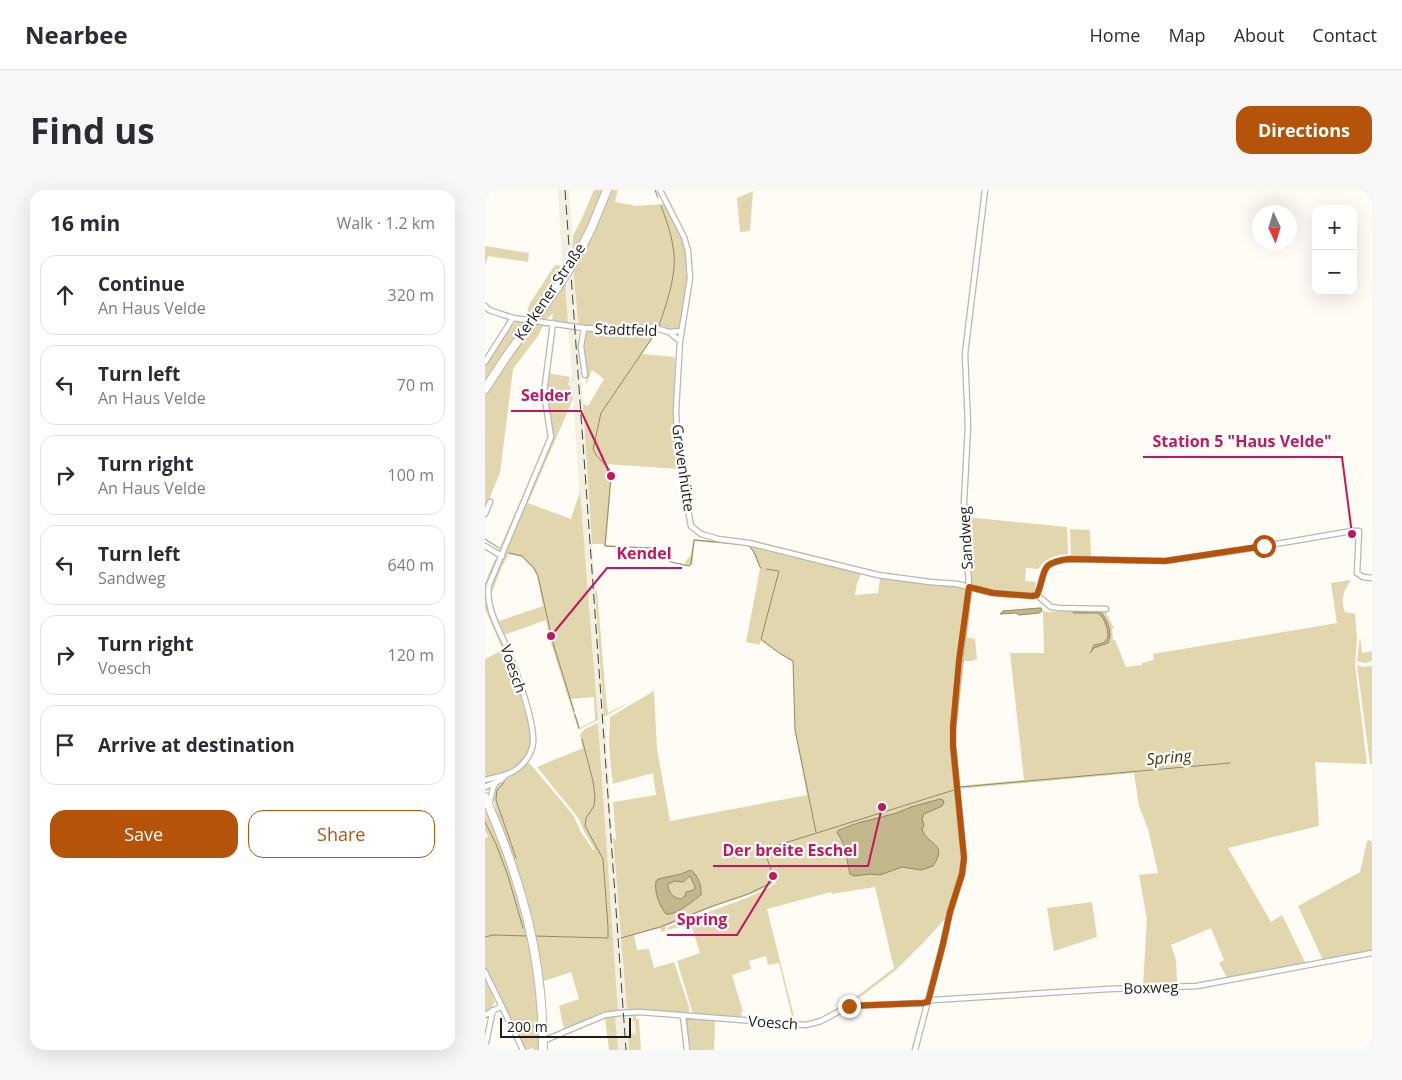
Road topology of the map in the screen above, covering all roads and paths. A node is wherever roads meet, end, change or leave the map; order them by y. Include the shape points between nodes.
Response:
1 (607, 190) edge
2 (660, 190) edge
3 (985, 190) edge
4 (485, 306) edge
5 (513, 318) junction
6 (553, 324) junction
7 (584, 328) junction
8 (681, 331) junction
9 (669, 332) junction
10 (680, 341) junction
11 (485, 362) edge
12 (585, 375) dead end
13 (485, 389) edge
14 (490, 502) dead end
15 (485, 514) edge
16 (485, 546) edge
17 (502, 556) junction
18 (1372, 578) edge
19 (969, 587) junction
20 (1037, 595) junction
21 (1106, 609) dead end
22 (505, 776) junction
23 (485, 780) edge
24 (496, 782) junction
25 (485, 787) edge
26 (485, 797) edge
27 (489, 807) junction
28 (1372, 953) edge
29 (485, 972) edge
30 (928, 1002) junction
31 (502, 1006) junction
32 (493, 1010) junction
33 (485, 1015) edge
34 (683, 1016) junction
35 (543, 1046) edge
36 (485, 1047) edge
37 (523, 1050) edge
38 (687, 1050) edge
39 (915, 1050) edge

1 - 13 main road, Kerkener Straße, bridge via 576,258
2 - 8 street, Grevenhütte via 688,251 690,278
3 - 19 street, Sandweg via 965,354 968,426 964,502
4 - 5 street, Stadtfeld
5 - 6 street, Stadtfeld
5 - 11 street
6 - 7 street, Stadtfeld
6 - 17 street, Voesch via 544,393 551,437
7 - 9 street, Stadtfeld via 652,327
7 - 12 street via 581,347
8 - 9 street, Stadtfeld
8 - 10 street, Grevenhütte
9 - 10 street, Stadtfeld
10 - 19 street, Grevenhütte via 677,435 691,526 718,540 749,543 859,571
14 - 15 street
16 - 17 street
17 - 22 street, Voesch via 489,585 488,603 514,668 531,723 533,742 523,764
18 - 20 street via 1357,574 1359,531 1352,531 1165,561 1058,560 1044,570
19 - 20 street via 993,593
19 - 30 street, Sandweg via 953,727 964,858
20 - 21 street via 1059,608
22 - 23 street, Voesch
22 - 24 street, Voesch
24 - 25 street, Voesch
24 - 27 street
26 - 27 main road
27 - 35 main road via 517,880 532,936
28 - 30 street, Boxweg via 1197,986
29 - 31 street
30 - 34 street, Voesch via 849,1006 806,1025
30 - 39 street
31 - 32 street
31 - 37 street
32 - 33 street
32 - 36 street
34 - 35 street, Voesch via 640,1012 613,1014 596,1019
34 - 38 street

